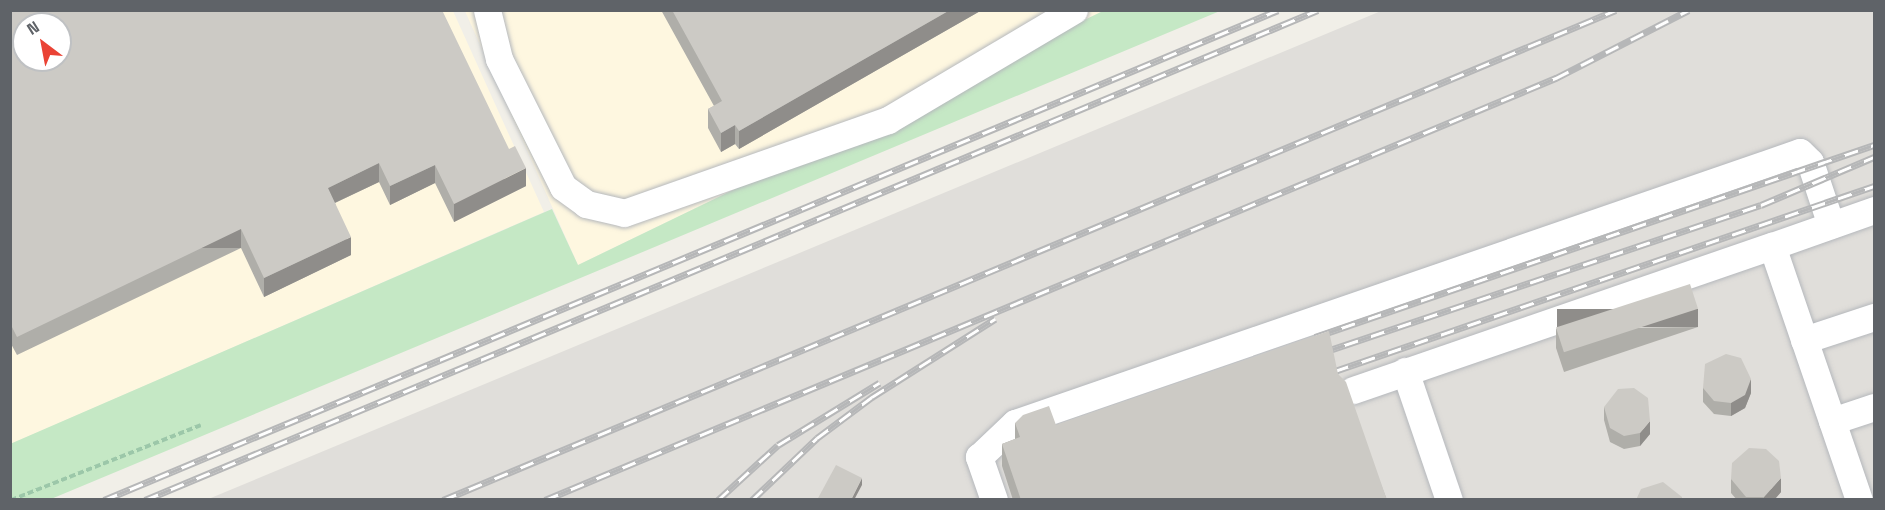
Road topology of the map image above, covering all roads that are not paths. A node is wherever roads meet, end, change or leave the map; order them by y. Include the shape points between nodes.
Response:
1 (487, 10) edge
2 (1074, 10) edge
3 (1875, 210) edge
4 (1831, 225) junction
5 (1772, 246) junction
6 (1875, 316) edge
7 (1804, 340) junction
8 (1405, 371) junction
9 (1353, 390) dead end
10 (1875, 407) edge
11 (1832, 421) junction
12 (1875, 497) edge
13 (994, 500) edge
14 (1449, 500) edge
15 (1858, 500) edge
16 (1868, 500) edge

1 - 2 lane via 499,59 562,187 586,204 624,213 888,120
3 - 4 lane
4 - 5 lane
4 - 13 lane via 1810,162 1800,152 1015,423 979,457
5 - 7 lane
5 - 8 lane
6 - 7 lane
7 - 11 lane
8 - 9 lane
8 - 14 lane
10 - 11 lane
11 - 15 lane
12 - 16 lane

